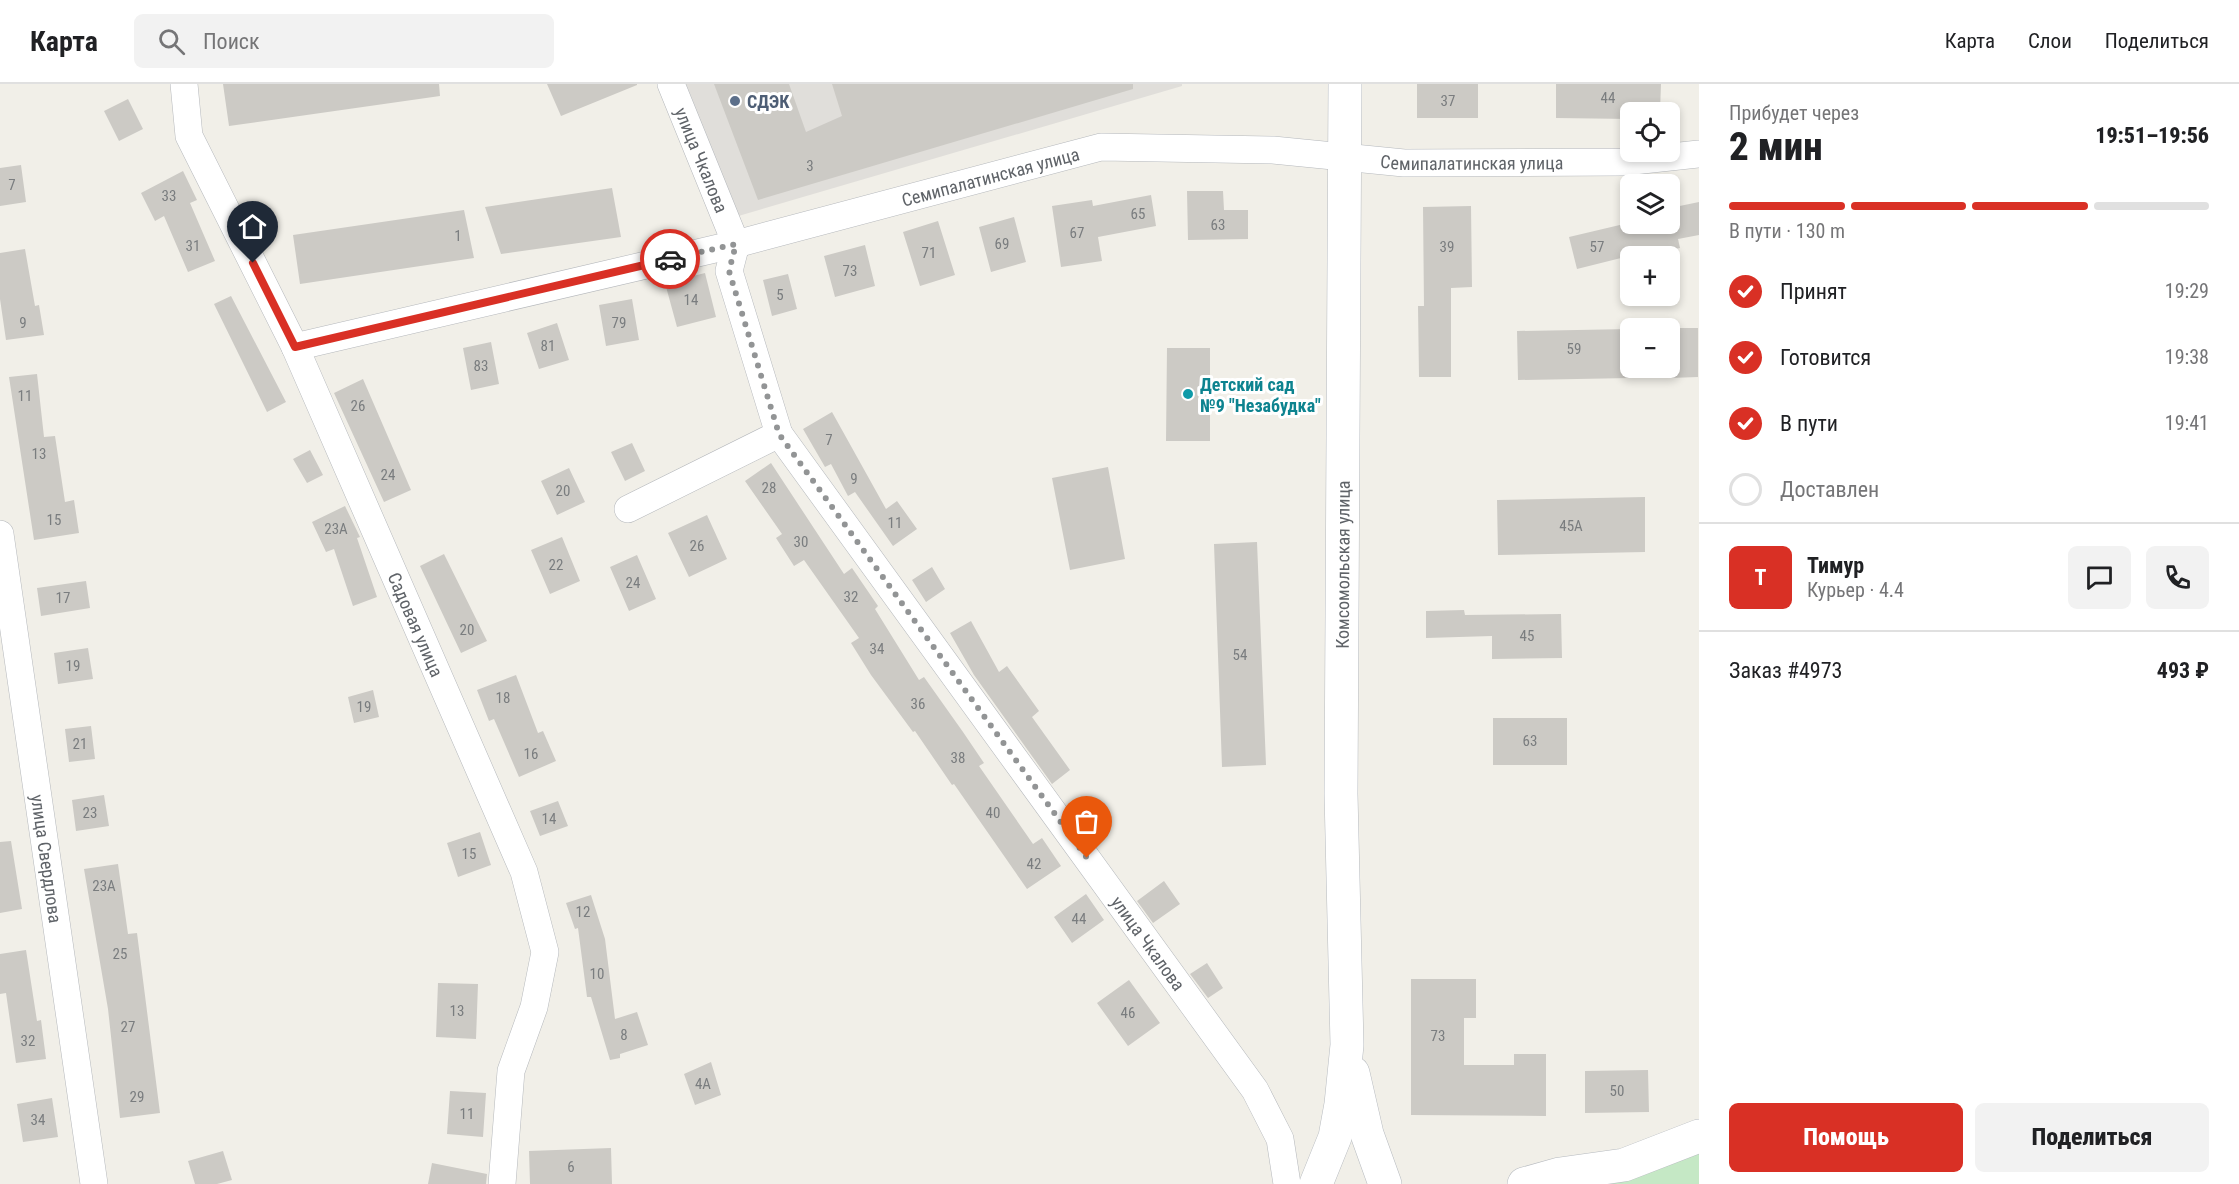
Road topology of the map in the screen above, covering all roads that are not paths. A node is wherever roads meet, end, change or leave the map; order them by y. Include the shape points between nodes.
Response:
1 (184, 84) edge
2 (671, 84) edge
3 (1345, 84) edge
4 (1699, 154) edge
5 (1344, 156) junction
6 (736, 244) junction
7 (295, 347) junction
8 (779, 434) junction
9 (628, 509) dead end
10 (0, 534) edge
11 (1347, 1045) junction
12 (1699, 1136) edge
13 (94, 1184) edge
14 (502, 1184) edge
15 (1287, 1184) edge
16 (1316, 1184) edge
17 (1385, 1184) edge
18 (1524, 1184) edge

1 - 7 street, Садовая улица via 189,135
2 - 6 street, улица Чкалова
3 - 5 main road, Комсомольская улица
4 - 5 street, Семипалатинская улица via 1554,164 1404,163
5 - 6 street, Семипалатинская улица via 1274,150 1101,147
5 - 11 main road, Комсомольская улица via 1341,794
6 - 7 street, Семипалатинская улица
6 - 8 street, улица Чкалова via 729,271
7 - 14 street, Садовая улица via 525,872 545,952 534,1007 511,1071
8 - 9 street
8 - 15 street, улица Чкалова via 1255,1090 1280,1139
10 - 13 street, улица Свердлова
11 - 16 main road, Комсомольская улица via 1335,1137
11 - 17 main road, Комсомольская улица via 1367,1134
12 - 18 main road via 1624,1165 1560,1174

